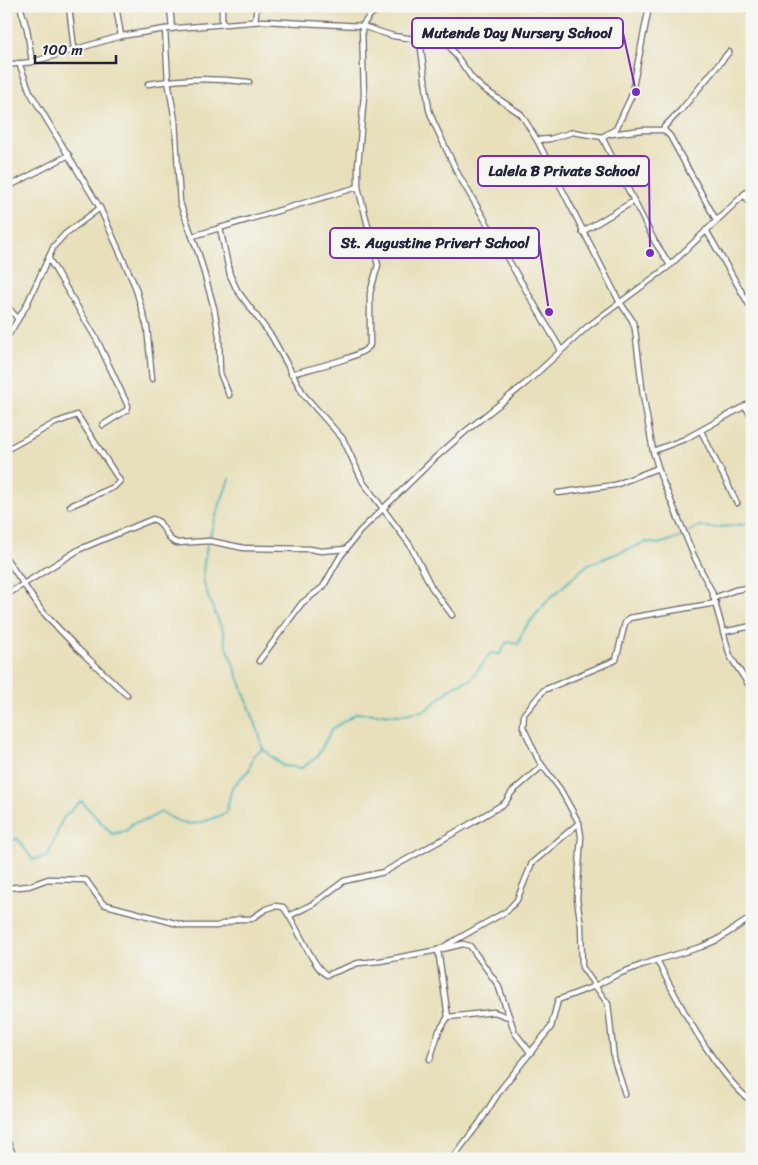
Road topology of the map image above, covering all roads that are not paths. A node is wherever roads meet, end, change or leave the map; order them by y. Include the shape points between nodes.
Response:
1 (20, 6) edge
2 (69, 6) edge
3 (116, 6) edge
4 (170, 6) edge
5 (222, 6) edge
6 (258, 6) edge
7 (383, 6) edge
8 (656, 6) edge
9 (738, 6) edge
10 (752, 11) edge
11 (256, 21) junction
12 (222, 24) junction
13 (362, 26) junction
14 (172, 29) junction
15 (164, 30) junction
16 (121, 36) junction
17 (420, 41) junction
18 (74, 49) junction
19 (728, 52) dead end
20 (32, 62) junction
21 (6, 64) edge
22 (20, 64) junction
23 (168, 80) junction
24 (249, 82) dead end
25 (148, 84) dead end
26 (664, 130) junction
27 (611, 134) junction
28 (602, 137) junction
29 (537, 140) junction
30 (69, 155) junction
31 (6, 181) edge
32 (752, 186) edge
33 (8, 187) edge
34 (358, 187) junction
35 (744, 194) junction
36 (634, 201) junction
37 (100, 208) junction
38 (752, 208) edge
39 (716, 220) junction
40 (220, 228) junction
41 (706, 230) junction
42 (582, 232) junction
43 (193, 236) junction
44 (49, 259) junction
45 (670, 264) junction
46 (619, 301) junction
47 (6, 305) edge
48 (752, 310) edge
49 (18, 319) junction
50 (6, 339) edge
51 (561, 350) junction
52 (291, 374) junction
53 (152, 380) dead end
54 (229, 395) dead end
55 (752, 402) edge
56 (745, 406) junction
57 (752, 417) edge
58 (103, 426) dead end
59 (701, 431) junction
60 (6, 450) edge
61 (653, 451) junction
62 (658, 468) junction
63 (558, 493) dead end
64 (737, 503) dead end
65 (70, 506) dead end
66 (384, 508) junction
67 (346, 548) junction
68 (6, 558) edge
69 (23, 582) junction
70 (752, 587) edge
71 (6, 595) edge
72 (715, 600) junction
73 (452, 615) dead end
74 (752, 626) edge
75 (723, 632) junction
76 (259, 660) dead end
77 (752, 690) edge
78 (127, 695) dead end
79 (542, 766) junction
80 (579, 823) junction
81 (6, 888) edge
82 (289, 916) junction
83 (752, 917) edge
84 (438, 950) junction
85 (657, 960) junction
86 (595, 986) junction
87 (448, 1017) junction
88 (508, 1017) junction
89 (531, 1053) junction
90 (430, 1059) dead end
91 (625, 1094) dead end
92 (752, 1102) edge
93 (6, 1138) edge
94 (15, 1159) edge
95 (452, 1159) edge

1 - 20 street
2 - 18 street
3 - 16 street
4 - 14 street
5 - 12 street
6 - 11 street
7 - 13 street
8 - 27 street via 649,7 631,97 620,123
9 - 10 street
11 - 12 street
11 - 13 street
12 - 14 street
13 - 17 street
13 - 34 street via 363,103
14 - 15 street
15 - 16 street
15 - 23 street
16 - 18 street
17 - 29 street via 443,43 450,47 482,88 521,114
17 - 51 street via 429,110 434,123 458,174
18 - 20 street
19 - 26 street
20 - 22 street
21 - 22 street
22 - 30 street via 30,92
23 - 24 street via 210,78
23 - 25 street
23 - 43 street via 175,120 180,203 187,228
26 - 27 street
26 - 39 street
27 - 28 street
28 - 29 street via 572,132 550,140
28 - 36 street
29 - 42 street
30 - 33 street
30 - 37 street
31 - 33 street
32 - 35 street
34 - 40 street
34 - 52 street via 378,265 370,293 370,346 351,356
35 - 38 street
35 - 39 street
36 - 42 street
36 - 45 street
37 - 44 street via 65,234 54,246
37 - 53 street via 135,286 147,327
39 - 41 street
40 - 43 street
40 - 52 street via 233,283 272,337
41 - 45 street
41 - 48 street
42 - 46 street
43 - 54 street via 214,308 220,373
44 - 49 street
44 - 58 street via 97,340 128,406
45 - 46 street
46 - 51 street
46 - 61 street via 634,328
47 - 49 street
49 - 50 street
51 - 66 street via 526,383 466,430
52 - 66 street via 304,395 343,439 359,476
55 - 56 street
56 - 57 street
56 - 59 street
59 - 61 street
59 - 64 street
60 - 65 street via 55,422 76,415 120,481 114,487
61 - 62 street
62 - 63 street via 615,485
62 - 72 street
66 - 67 street
66 - 73 street
67 - 69 street via 321,551 310,548 244,548 210,541 177,543 153,519 80,549
67 - 76 street via 323,587 302,603
68 - 69 street
69 - 71 street
69 - 78 street via 41,610
70 - 72 street
72 - 75 street
72 - 79 street via 629,618 616,660 544,690 524,714 523,721 524,731
74 - 75 street
75 - 77 street via 730,656
79 - 80 street via 560,789
79 - 82 street via 512,792 505,803 470,824 384,872 344,881 313,904
80 - 84 street via 532,862 517,900 507,911
80 - 86 street via 577,899 580,953 582,967
81 - 82 street via 29,886 48,879 86,880 103,904 186,926 209,927 251,919 275,906 283,907
82 - 84 street via 317,967 327,975 358,963
83 - 85 street via 717,940
84 - 87 street
84 - 88 street via 463,944 470,946 498,985
85 - 86 street
85 - 92 street via 719,1067 735,1088
86 - 89 street via 558,1000 551,1027
86 - 91 street via 608,1004 614,1059
87 - 88 street via 494,1012
87 - 90 street
88 - 89 street via 515,1033
89 - 95 street via 501,1089
93 - 94 street

